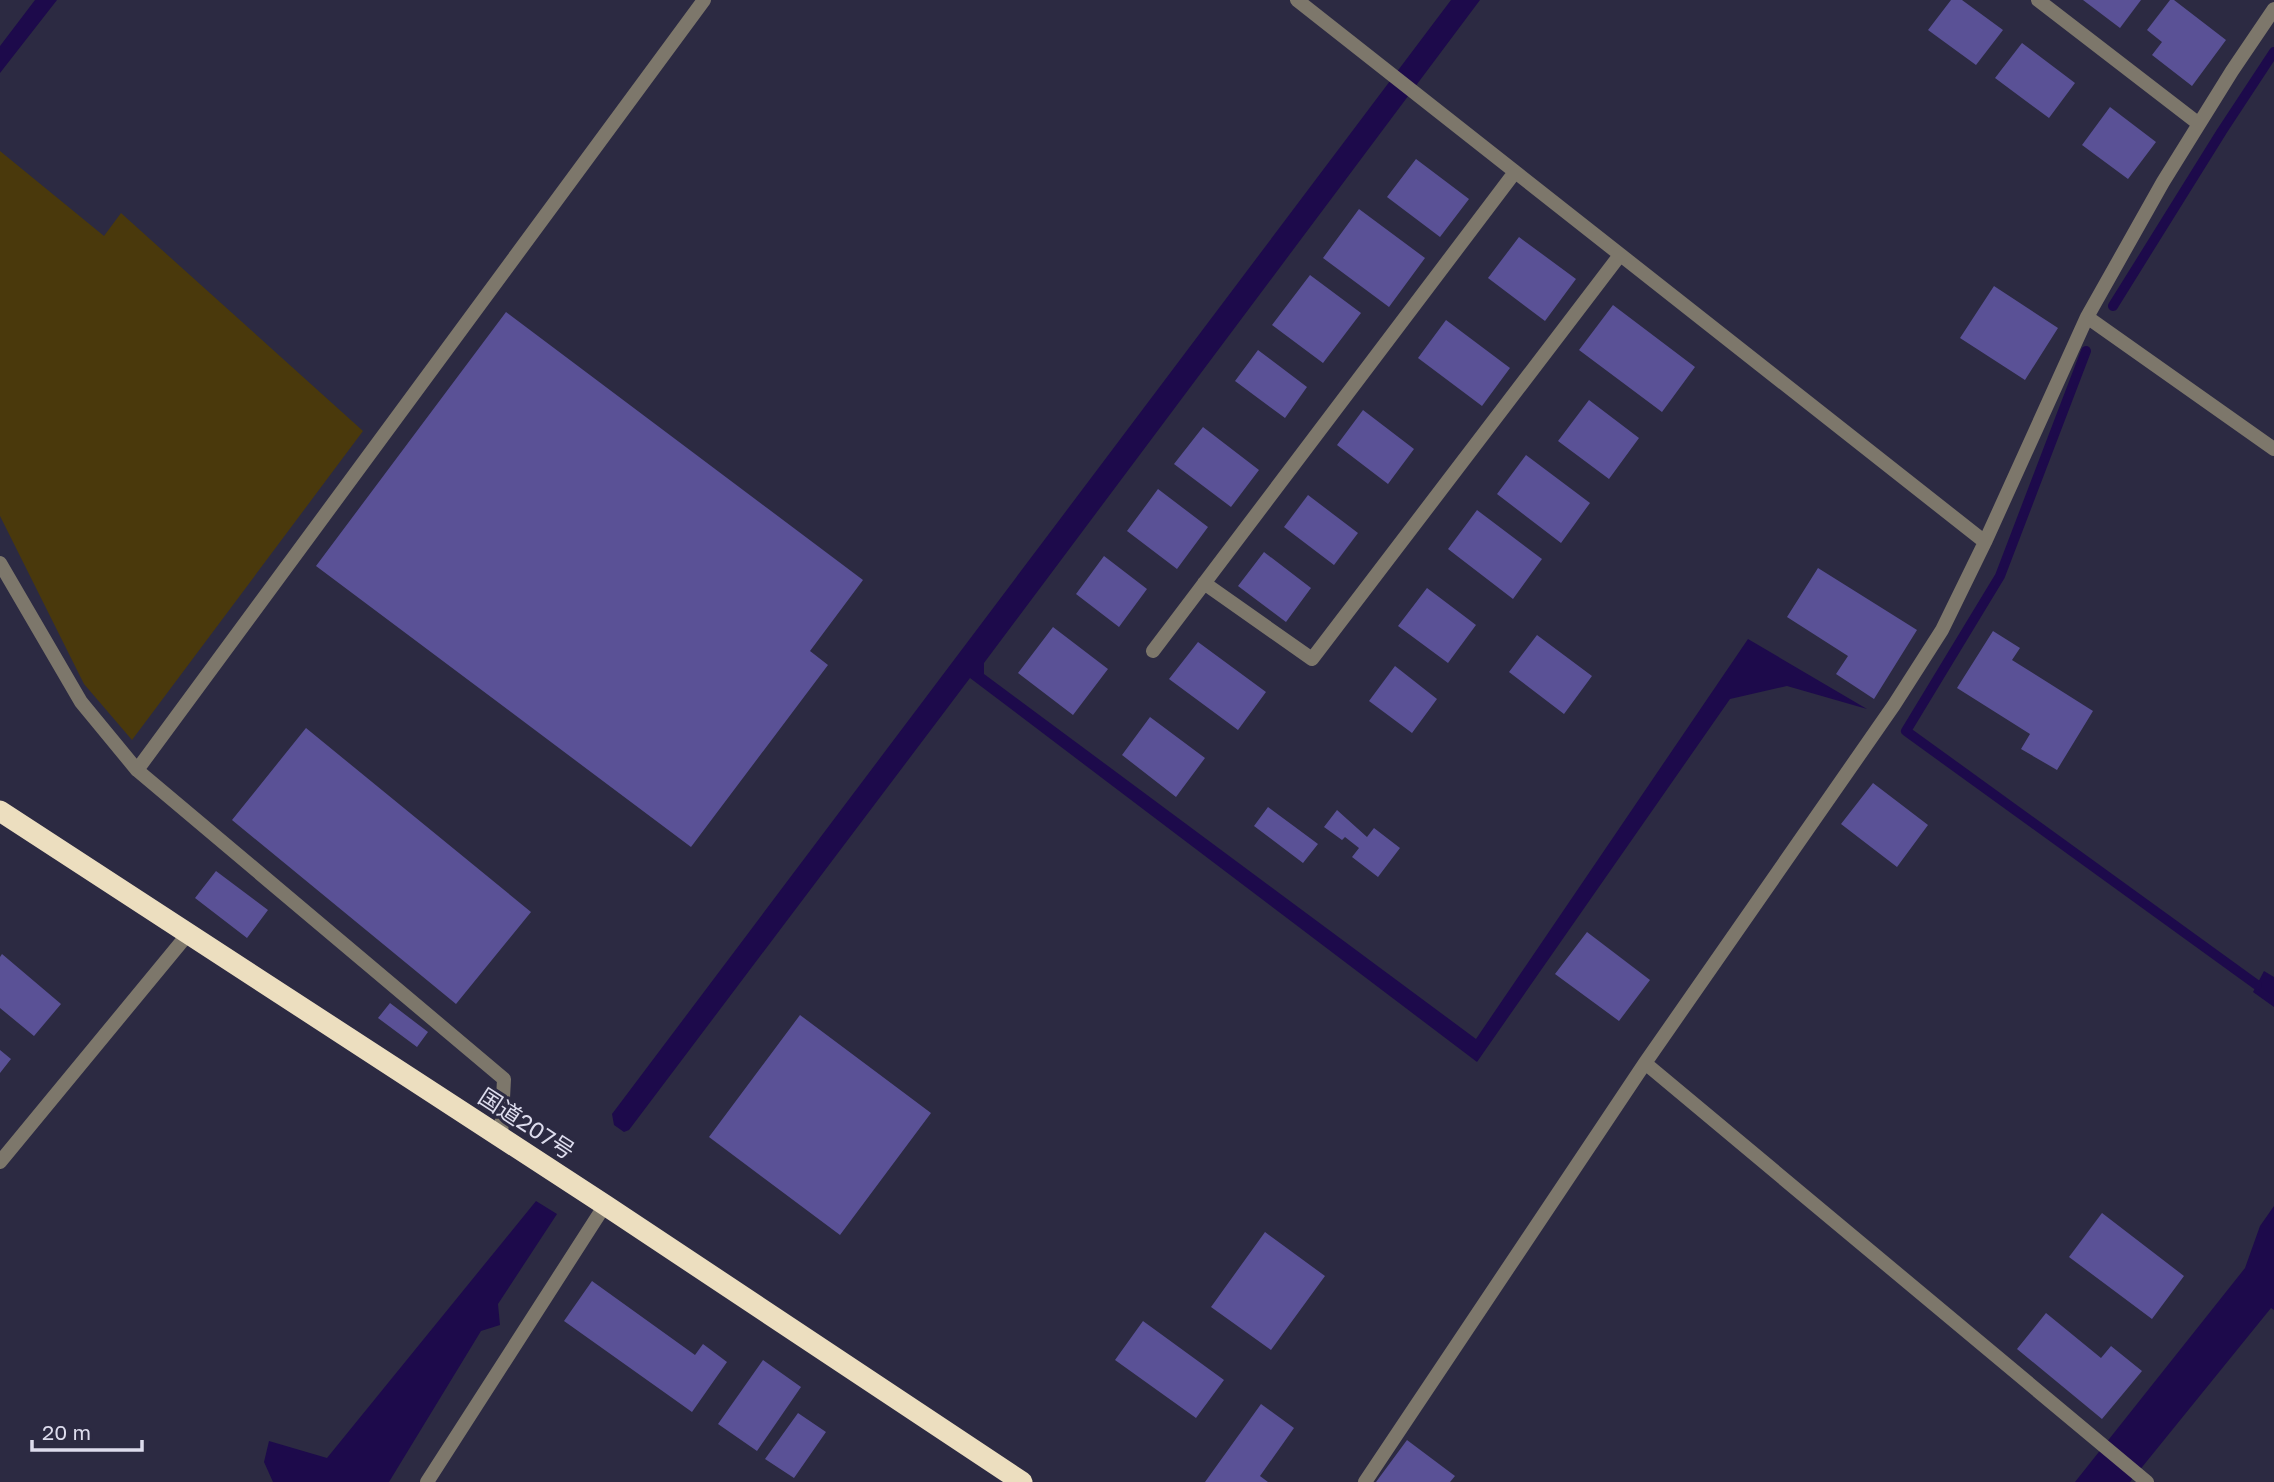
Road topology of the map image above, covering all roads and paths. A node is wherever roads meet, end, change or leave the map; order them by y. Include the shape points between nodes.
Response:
1 (704, 0) edge
2 (1297, 0) edge
3 (2038, 0) edge
4 (2274, 9) edge
5 (2199, 124) junction
6 (1515, 172) junction
7 (1620, 255) junction
8 (2087, 317) junction
9 (2274, 449) edge
10 (1985, 542) junction
11 (0, 563) edge
12 (1204, 583) junction
13 (1153, 651) dead end
14 (137, 771) junction
15 (0, 811) edge
16 (188, 934) junction
17 (1645, 1062) junction
18 (501, 1137) junction
19 (0, 1162) edge
20 (605, 1205) junction
21 (2143, 1478) edge
22 (427, 1482) edge
23 (1022, 1482) edge
24 (1365, 1482) edge

1 - 14 street
2 - 6 street
3 - 5 street
4 - 5 street
5 - 8 street
6 - 7 street
6 - 12 street
7 - 10 street
7 - 12 street via 1312,659
8 - 9 street
8 - 10 street
10 - 17 street via 1942,630 1894,705
11 - 14 street via 80,702
12 - 13 street
14 - 18 street via 504,1079
15 - 16 highway, 国道207号
16 - 18 highway, 国道207号
16 - 19 street
17 - 21 street
17 - 24 street
18 - 20 highway, 国道207号
20 - 22 street
20 - 23 highway, 国道207号

